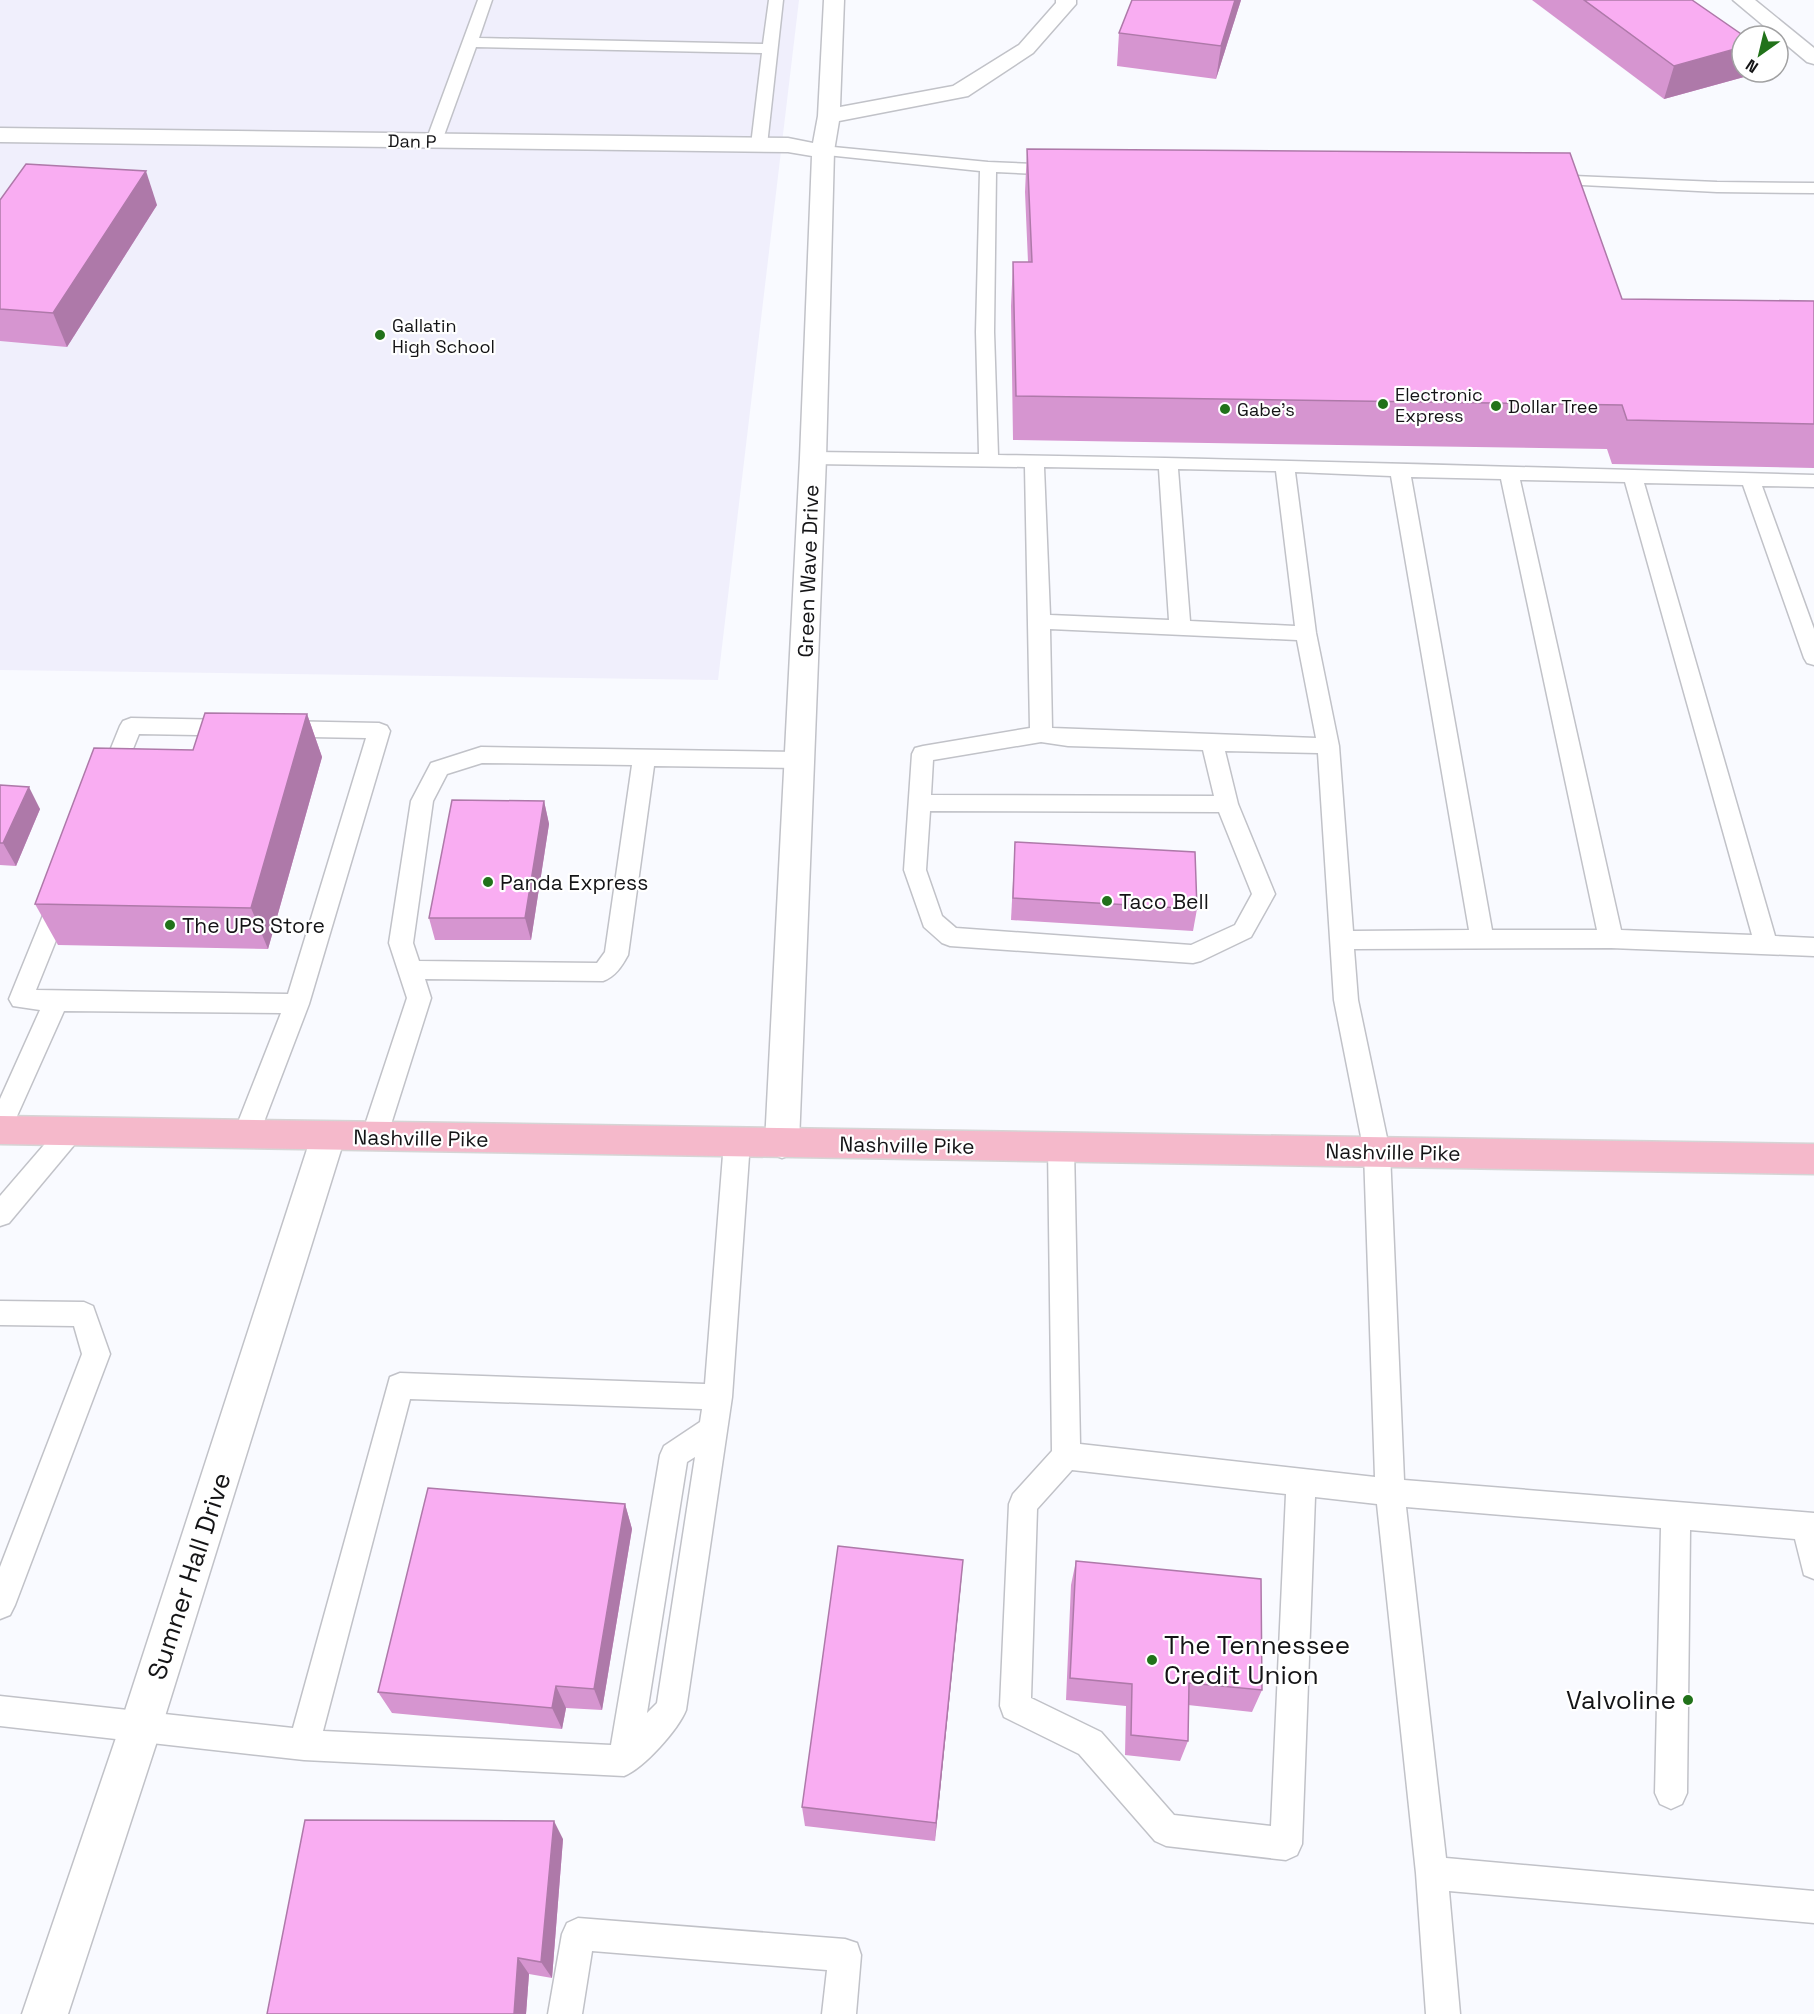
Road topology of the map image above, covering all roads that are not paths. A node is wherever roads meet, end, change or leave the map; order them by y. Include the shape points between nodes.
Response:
1 (485, 0) edge
2 (776, 0) edge
3 (834, 0) edge
4 (1066, 0) edge
5 (1743, 0) edge
6 (470, 42) junction
7 (770, 49) junction
8 (1814, 58) edge
9 (829, 116) junction
10 (0, 135) edge
11 (434, 141) junction
12 (759, 145) junction
13 (823, 152) junction
14 (988, 167) junction
15 (1072, 170) edge
16 (1529, 179) edge
17 (1814, 188) edge
18 (813, 458) junction
19 (989, 459) junction
20 (1034, 460) junction
21 (1168, 463) junction
22 (1285, 465) junction
23 (1400, 471) junction
24 (1509, 474) junction
25 (1633, 477) junction
26 (1750, 478) junction
27 (1814, 482) edge
28 (1040, 622) junction
29 (1180, 626) junction
30 (1306, 633) junction
31 (1814, 658) edge
32 (1041, 735) junction
33 (1212, 742) junction
34 (1328, 746) junction
35 (644, 758) junction
36 (800, 760) junction
37 (920, 803) junction
38 (1227, 804) junction
39 (1482, 939) junction
40 (1611, 939) junction
41 (1342, 940) junction
42 (1766, 945) junction
43 (1814, 947) edge
44 (410, 970) junction
45 (56, 1001) junction
46 (297, 1004) junction
47 (0, 1128) edge
48 (70, 1131) junction
49 (246, 1134) junction
50 (328, 1137) junction
51 (374, 1137) junction
52 (737, 1142) junction
53 (782, 1143) junction
54 (1061, 1147) junction
55 (1377, 1152) junction
56 (1814, 1159) edge
57 (0, 1215) edge
58 (0, 1313) edge
59 (718, 1397) junction
60 (1066, 1456) junction
61 (1301, 1482) junction
62 (1390, 1492) junction
63 (1676, 1516) junction
64 (1811, 1527) edge
65 (1814, 1565) edge
66 (0, 1605) edge
67 (0, 1710) edge
68 (141, 1726) junction
69 (304, 1745) junction
70 (1671, 1792) dead end
71 (1432, 1873) junction
72 (1814, 1907) edge
73 (45, 2014) edge
74 (565, 2014) edge
75 (839, 2014) edge
76 (1443, 2014) edge

1 - 6 lane
2 - 7 lane
3 - 9 street, Green Wave Drive
4 - 9 street via 1026,49 960,91
5 - 8 street
6 - 7 lane
6 - 11 lane
7 - 12 lane
9 - 13 street, Green Wave Drive
10 - 11 street, Dan P
11 - 12 street, Dan P
12 - 13 street, Dan P via 788,145
13 - 14 lane
13 - 18 street, Green Wave Drive
14 - 15 lane
14 - 19 lane via 985,332
16 - 17 lane via 1717,188
18 - 19 lane
18 - 36 street, Green Wave Drive
19 - 20 lane
20 - 21 lane
20 - 28 lane
21 - 22 lane
21 - 29 lane
22 - 23 lane
22 - 30 lane
23 - 24 lane
23 - 39 lane
24 - 25 lane
24 - 40 lane
25 - 26 lane
25 - 42 lane
26 - 27 lane
26 - 31 lane
28 - 29 lane
28 - 32 lane
29 - 30 lane
30 - 34 lane
32 - 33 lane
32 - 37 lane via 923,754
33 - 34 lane
33 - 38 lane
34 - 41 lane
35 - 36 lane
35 - 44 lane via 616,955 603,972
35 - 44 lane via 480,755 439,769 422,801 404,919 401,943
36 - 53 street, Green Wave Drive
37 - 38 lane
37 - 38 lane via 915,870 932,921 950,937 1193,954 1243,931 1264,894
39 - 40 lane
39 - 41 lane
40 - 42 lane
41 - 55 lane via 1346,1000
42 - 43 lane
44 - 51 lane via 419,998
45 - 46 lane
45 - 46 lane via 21,999 131,726 379,731
45 - 47 lane
46 - 49 lane
47 - 48 main road, Nashville Pike
48 - 49 main road, Nashville Pike
48 - 57 lane
49 - 50 main road, Nashville Pike
50 - 51 main road, Nashville Pike
50 - 68 street, Sumner Hall Drive
51 - 52 main road, Nashville Pike
52 - 53 main road, Nashville Pike
52 - 59 lane
53 - 54 main road, Nashville Pike
54 - 55 main road, Nashville Pike
54 - 60 lane
55 - 56 main road, Nashville Pike
55 - 62 lane
58 - 66 lane via 84,1314 96,1353
59 - 69 lane via 400,1386
59 - 69 lane via 671,1710 624,1761
60 - 61 lane
60 - 61 lane via 1023,1504 1015,1706 1090,1743 1166,1830 1286,1844
61 - 62 lane
62 - 63 lane
62 - 71 lane
63 - 64 lane
63 - 70 lane
64 - 65 lane
67 - 68 lane
68 - 69 lane
68 - 73 street, Sumner Hall Drive
71 - 72 lane
71 - 76 lane
74 - 75 lane via 578,1934 845,1955

